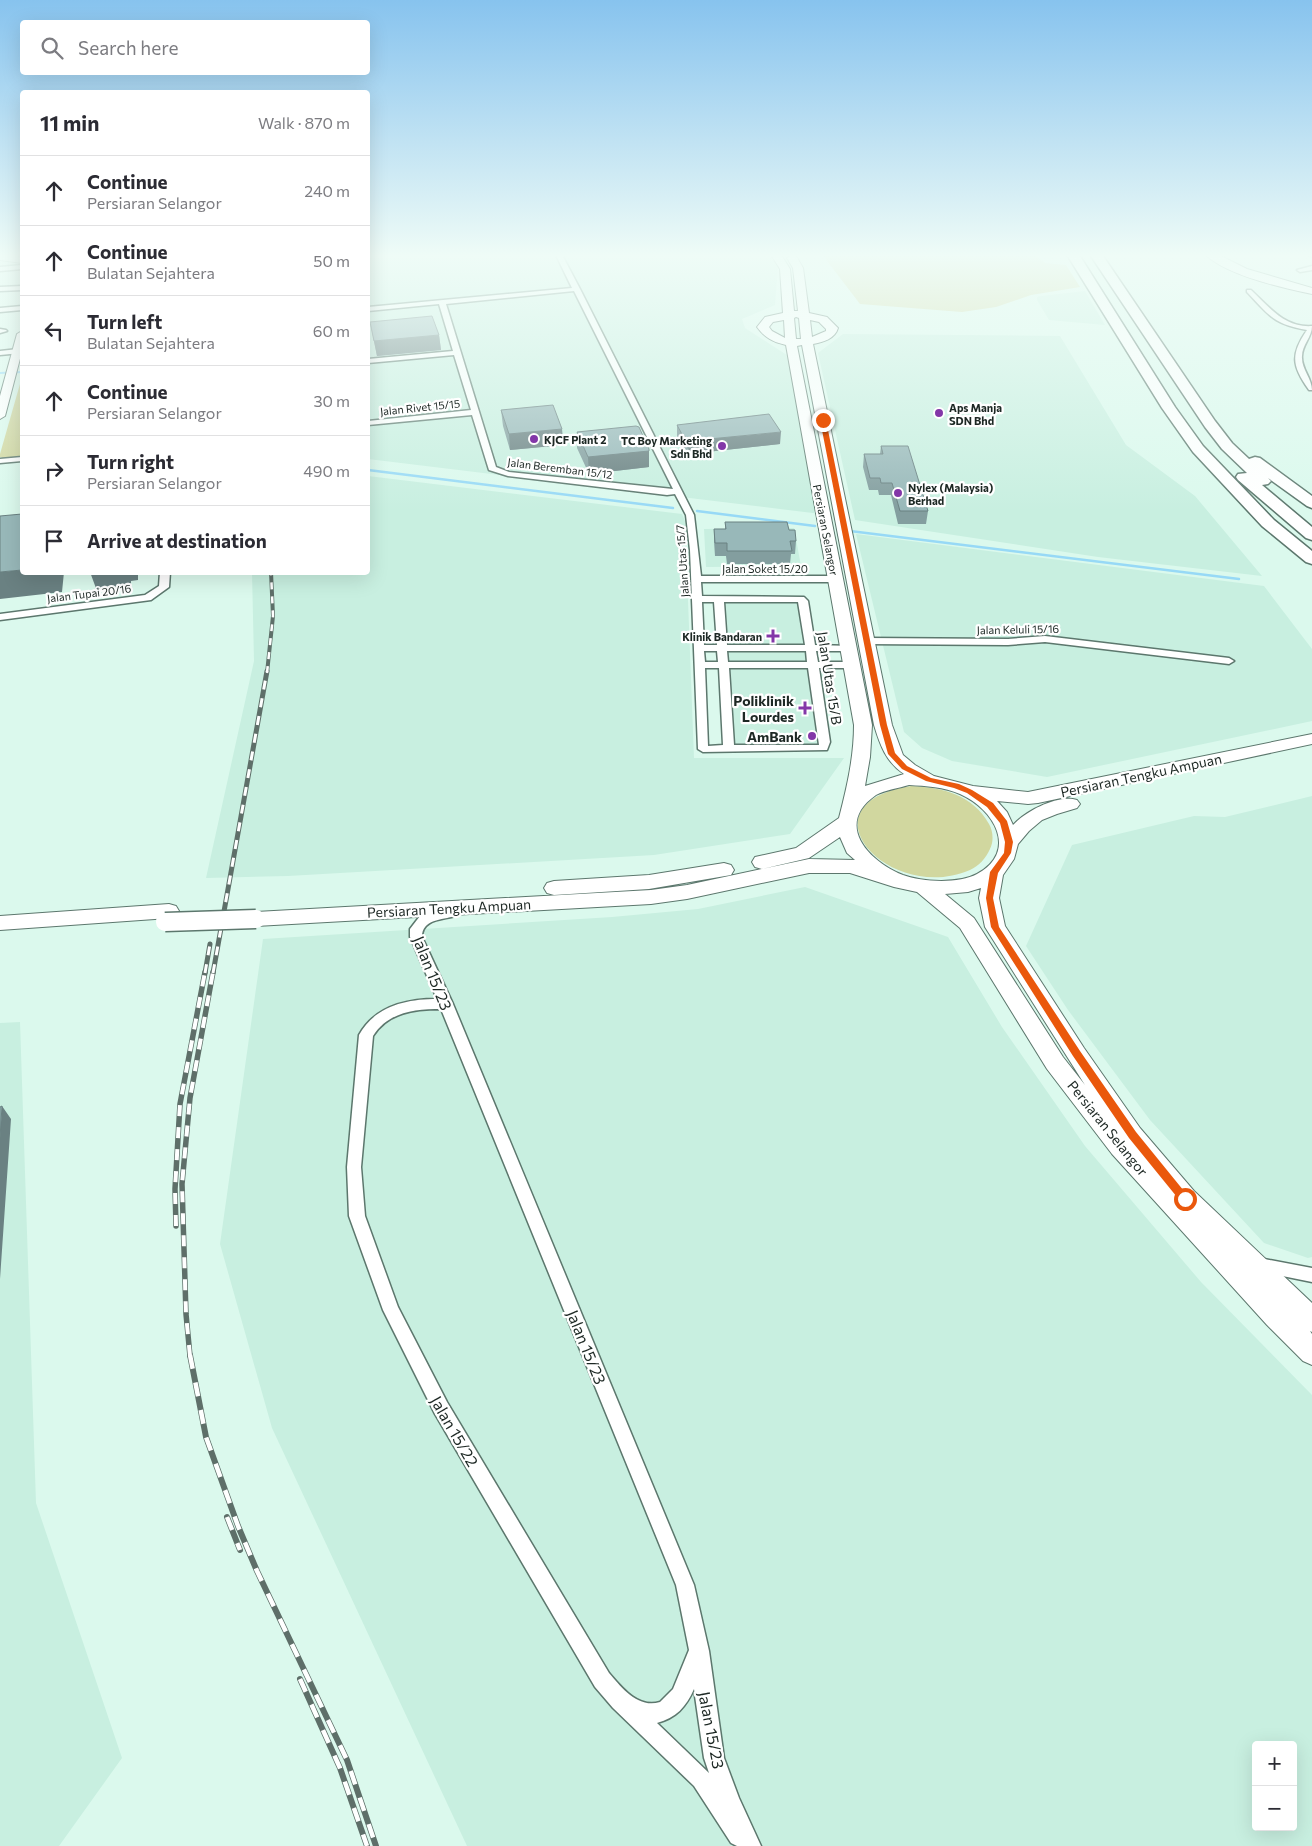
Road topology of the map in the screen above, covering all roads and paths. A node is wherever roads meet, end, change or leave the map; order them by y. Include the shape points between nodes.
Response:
1 (452, 339) edge
2 (602, 339) edge
3 (781, 339) edge
4 (818, 339) edge
5 (1126, 339) edge
6 (1138, 339) edge
7 (1153, 339) edge
8 (1305, 339) edge
9 (20, 342) edge
10 (790, 342) junction
11 (807, 342) junction
12 (18, 351) junction
13 (0, 353) edge
14 (456, 353) junction
15 (370, 362) edge
16 (1312, 388) edge
17 (3, 395) edge
18 (474, 412) junction
19 (0, 416) edge
20 (1176, 419) junction
21 (370, 423) edge
22 (1210, 424) junction
23 (1214, 447) junction
24 (20, 459) edge
25 (0, 461) edge
26 (679, 491) junction
27 (1312, 503) edge
28 (1312, 522) edge
29 (1312, 535) edge
30 (1312, 559) edge
31 (165, 575) edge
32 (695, 579) junction
33 (835, 579) junction
34 (696, 599) junction
35 (719, 599) junction
36 (0, 617) edge
37 (867, 641) junction
38 (699, 648) junction
39 (723, 648) junction
40 (810, 648) junction
41 (848, 648) junction
42 (1229, 661) dead end
43 (700, 665) junction
44 (724, 665) junction
45 (813, 665) junction
46 (851, 665) junction
47 (1312, 739) edge
48 (703, 748) joint
49 (729, 748) junction
50 (1312, 751) edge
51 (928, 780) junction
52 (969, 791) junction
53 (849, 816) junction
54 (1009, 842) junction
55 (994, 872) junction
56 (894, 880) junction
57 (925, 888) junction
58 (485, 906) junction
59 (258, 913) junction
60 (167, 917) junction
61 (0, 923) edge
62 (0, 935) edge
63 (446, 1004) junction
64 (1254, 1264) junction
65 (1312, 1275) edge
66 (1312, 1320) edge
67 (1312, 1352) edge
68 (699, 1651) junction
69 (620, 1701) junction
70 (745, 1846) edge
71 (750, 1846) edge

1 - 14 street, Jalan Beremban 15/12
2 - 26 street, Jalan Utas 15/7
3 - 10 main road
4 - 11 main road
5 - 20 highway
6 - 23 highway via 1177,399
7 - 22 highway
8 - 16 street via 1297,358 1302,374
9 - 12 street
10 - 11 main road
10 - 33 main road, Persiaran Selangor
11 - 37 main road, Persiaran Selangor
12 - 13 street
12 - 17 street
14 - 15 street
14 - 18 street, Jalan Beremban 15/12
17 - 19 street
18 - 21 street, Jalan Rivet 15/15
18 - 26 street, Jalan Beremban 15/12 via 492,468 496,471
20 - 23 highway via 1196,437
20 - 30 highway via 1204,455 1261,516
22 - 27 highway
22 - 28 highway via 1245,465
23 - 29 highway via 1251,485
24 - 25 street
26 - 32 street, Jalan Utas 15/7 via 690,515 694,536
31 - 36 street, Jalan Tupai 20/16 via 164,587 148,598
32 - 33 street, Jalan Soket 15/20
32 - 34 street, Jalan Utas 15/7
33 - 41 main road, Persiaran Selangor
34 - 35 street, Jalan Utas 15/B
34 - 38 street, Jalan Utas 15/7
35 - 39 street
35 - 40 street, Jalan Utas 15/B via 801,599 804,601
37 - 42 street, Jalan Keluli 15/16 via 1008,642 1045,639
37 - 51 main road, Persiaran Selangor via 883,725 892,754 905,768
38 - 39 street
38 - 43 street, Jalan Utas 15/7
39 - 40 street
39 - 44 street
40 - 41 street
40 - 45 street, Jalan Utas 15/B
41 - 46 main road, Persiaran Selangor
43 - 44 street
43 - 48 street, Jalan Utas 15/7
44 - 45 street
44 - 49 street
45 - 46 street
45 - 49 street, Jalan Utas 15/B via 825,742 823,748
46 - 53 main road, Persiaran Selangor via 863,725 864,748
47 - 52 main road, Persiaran Tengku Ampuan via 1038,797
48 - 49 street, Jalan Utas 15/B
50 - 54 main road, Persiaran Tengku Ampuan via 1045,810 1024,823
51 - 52 main road
51 - 53 main road via 908,779 873,788 860,798
52 - 54 main road via 990,805 1004,823
53 - 56 main road via 848,835 853,848 877,871
53 - 59 main road, Persiaran Tengku Ampuan via 829,836 802,853 681,878
54 - 55 main road via 1008,853
55 - 57 main road via 976,883 952,888
55 - 64 main road, Persiaran Selangor via 990,898 995,927 1076,1054 1132,1135 1185,1199
56 - 57 main road
56 - 58 main road, Persiaran Tengku Ampuan via 851,866 809,866 651,897
57 - 67 main road, Persiaran Selangor via 967,923 1055,1063 1120,1147
58 - 59 main road, Persiaran Tengku Ampuan
58 - 63 street, Jalan 15/23 via 424,919 416,929 416,937
59 - 60 main road, Persiaran Tengku Ampuan, bridge
60 - 61 main road, Persiaran Tengku Ampuan
60 - 62 main road, Persiaran Tengku Ampuan
63 - 68 street, Jalan 15/23 via 684,1585
63 - 69 street, Jalan 15/22 via 428,1003 390,1012 370,1026 366,1035 354,1167 357,1216 391,1310 441,1408 602,1680
64 - 65 street
64 - 66 main road, Persiaran Selangor
68 - 69 street via 680,1698 668,1708 646,1713
68 - 71 street, Jalan 15/23 via 714,1758
69 - 70 street, Jalan 15/22 via 701,1778

